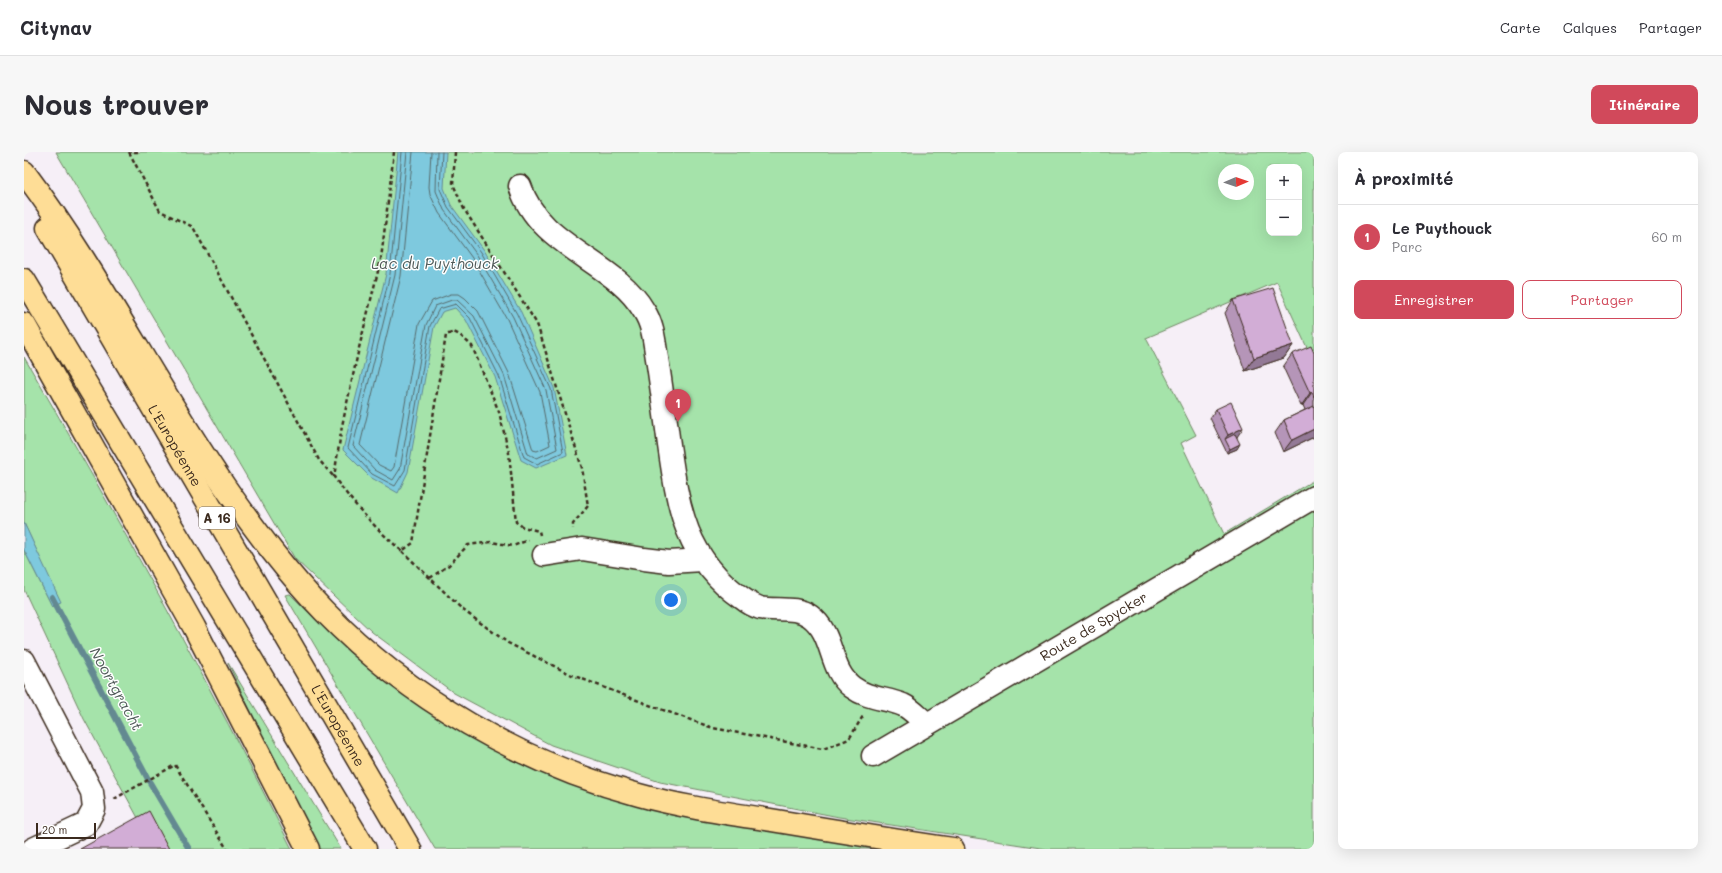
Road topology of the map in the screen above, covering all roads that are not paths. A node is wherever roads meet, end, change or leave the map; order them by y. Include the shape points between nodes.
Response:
1 (24, 172) edge
2 (520, 186) dead end
3 (24, 188) edge
4 (24, 280) edge
5 (24, 324) edge
6 (1314, 497) edge
7 (544, 556) road end
8 (703, 560) junction
9 (24, 661) edge
10 (31, 692) edge
11 (927, 724) junction
12 (873, 756) dead end
13 (33, 849) edge
14 (308, 849) edge
15 (365, 849) edge
16 (410, 849) edge
17 (952, 849) edge

1 - 17 highway via 81,253 224,486 257,532 327,614 400,677 447,710 513,747 579,776 615,788 699,809
2 - 8 street via 538,219 557,237 624,287 645,312 652,329 656,352 678,505 688,534
3 - 16 highway, L'Européenne / A 16
4 - 15 highway
5 - 14 highway via 194,627
6 - 11 street, Route de Spycker
7 - 8 street via 589,549 657,561
8 - 11 street via 720,580 751,604 763,608 798,611 811,617 827,637 834,662 842,678 855,689 873,698 905,706
9 - 10 street
10 - 13 street via 92,792 94,809 86,824
11 - 12 street, Route de Spycker

